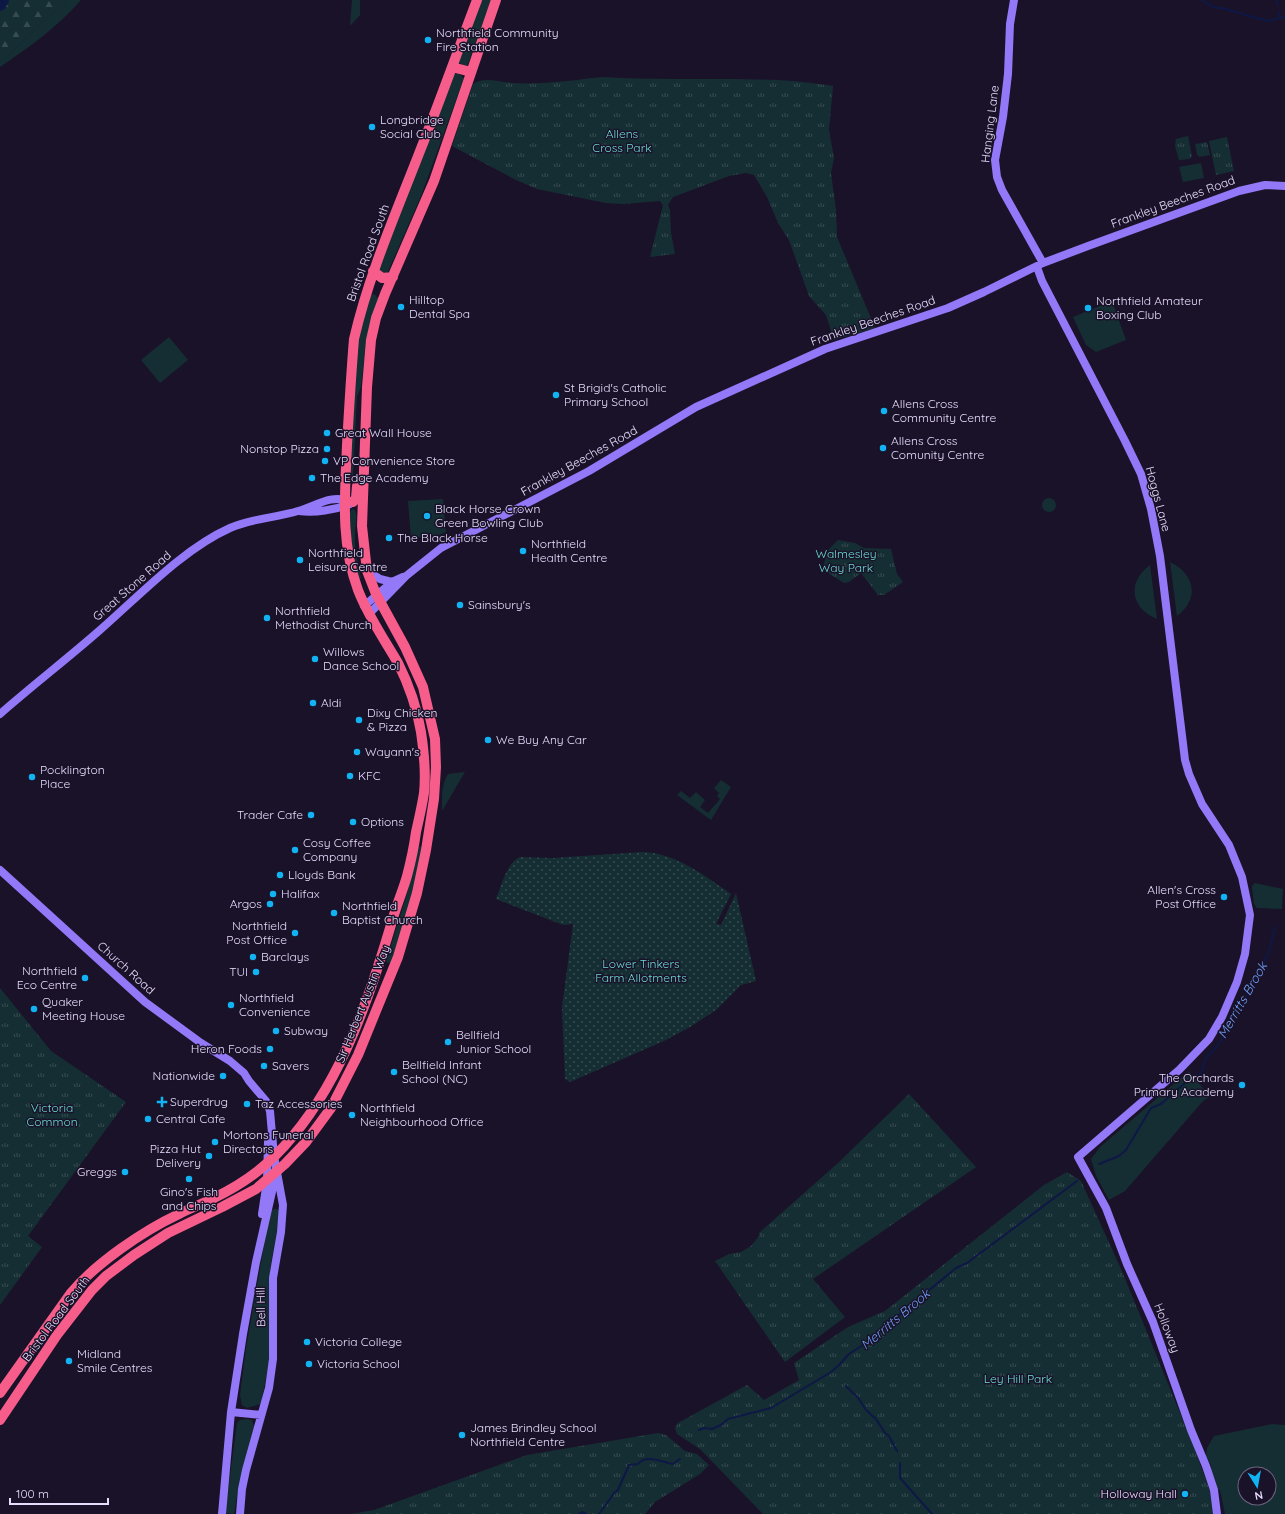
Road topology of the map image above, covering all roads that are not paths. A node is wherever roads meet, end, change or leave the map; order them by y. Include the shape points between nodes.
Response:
1 (477, 0) edge
2 (496, 0) edge
3 (1014, 0) edge
4 (452, 66) junction
5 (471, 72) junction
6 (1285, 186) edge
7 (1040, 265) junction
8 (373, 271) junction
9 (393, 277) junction
10 (367, 289) junction
11 (384, 294) junction
12 (351, 503) junction
13 (367, 571) junction
14 (353, 576) joint
15 (406, 576) junction
16 (392, 582) junction
17 (379, 598) junction
18 (366, 610) junction
19 (0, 714) edge
20 (432, 762) junction
21 (0, 870) edge
22 (346, 1080) junction
23 (306, 1117) junction
24 (1078, 1157) joint
25 (271, 1159) junction
26 (276, 1171) junction
27 (267, 1181) junction
28 (246, 1195) junction
29 (263, 1201) junction
30 (164, 1222) junction
31 (168, 1233) junction
32 (260, 1244) junction
33 (0, 1393) edge
34 (231, 1412) junction
35 (261, 1415) junction
36 (0, 1420) edge
37 (222, 1514) edge
38 (240, 1514) edge
39 (1217, 1514) edge

1 - 4 highway, Bristol Road South
2 - 5 highway, Bristol Road South
3 - 7 street, Hanging Lane via 1003,118 995,160 1002,190
4 - 5 highway
4 - 8 highway, Bristol Road South
5 - 9 highway, Bristol Road South via 434,181
6 - 7 street, Frankley Beeches Road via 1265,185 1239,191
7 - 15 street, Frankley Beeches Road via 948,308 825,349 696,407 589,471 441,548
7 - 24 street, Hoggs Lane via 1042,281 1141,474 1160,556 1189,774 1202,804 1229,846 1242,877 1250,916 1245,954 1237,982 1222,1017 1209,1038 1179,1070
8 - 9 highway via 382,278
8 - 10 highway, Bristol Road South
9 - 11 highway, Bristol Road South
10 - 11 highway
10 - 12 highway, Bristol Road South via 354,339
11 - 12 highway, Bristol Road South via 371,340
12 - 13 highway, Bristol Road South via 362,533
12 - 14 highway, Bristol Road South via 346,536
12 - 19 street, Great Stone Road via 248,521 206,540
13 - 16 street via 380,579
13 - 17 highway, Sir Herbert Austin Way
14 - 18 highway, Sir Herbert Austin Way
15 - 16 street, Frankley Beeches Road
15 - 17 street, Frankley Beeches Road
16 - 17 street, Frankley Beeches Road
17 - 18 street, Frankley Beeches Road
17 - 20 highway, Sir Herbert Austin Way via 423,687 432,725
18 - 20 highway, Sir Herbert Austin Way via 410,690
20 - 22 highway, Sir Herbert Austin Way via 429,831 411,913 391,974 361,1050
20 - 23 highway, Sir Herbert Austin Way via 428,768 425,806 420,816 408,874 368,996 334,1073
21 - 25 street, Church Road via 145,1002 244,1073 268,1104
22 - 23 highway via 338,1079 319,1107
22 - 26 highway, Sir Herbert Austin Way via 331,1108 306,1142
23 - 25 highway, Sir Herbert Austin Way
24 - 39 street, Holloway via 1106,1208 1152,1322 1206,1466 1214,1490
25 - 26 street
25 - 27 street, Bell Hill
25 - 30 highway, Sir Herbert Austin Way via 262,1169 236,1186
26 - 27 highway, Sir Herbert Austin Way
26 - 32 street, Bell Hill
26 - 35 street, Bell Hill via 283,1205 273,1278 273,1359 269,1388
27 - 28 highway, Sir Herbert Austin Way
27 - 29 street, Bell Hill
28 - 29 street
28 - 31 highway, Sir Herbert Austin Way
29 - 32 street, Bell Hill
30 - 31 highway
30 - 33 highway, Bristol Road South via 116,1252 79,1284
31 - 36 highway, Bristol Road South via 106,1276 92,1290 57,1335
32 - 34 street, Bell Hill via 247,1307
34 - 35 street
34 - 37 street, Bell Hill
35 - 38 street, Bell Hill via 243,1482

